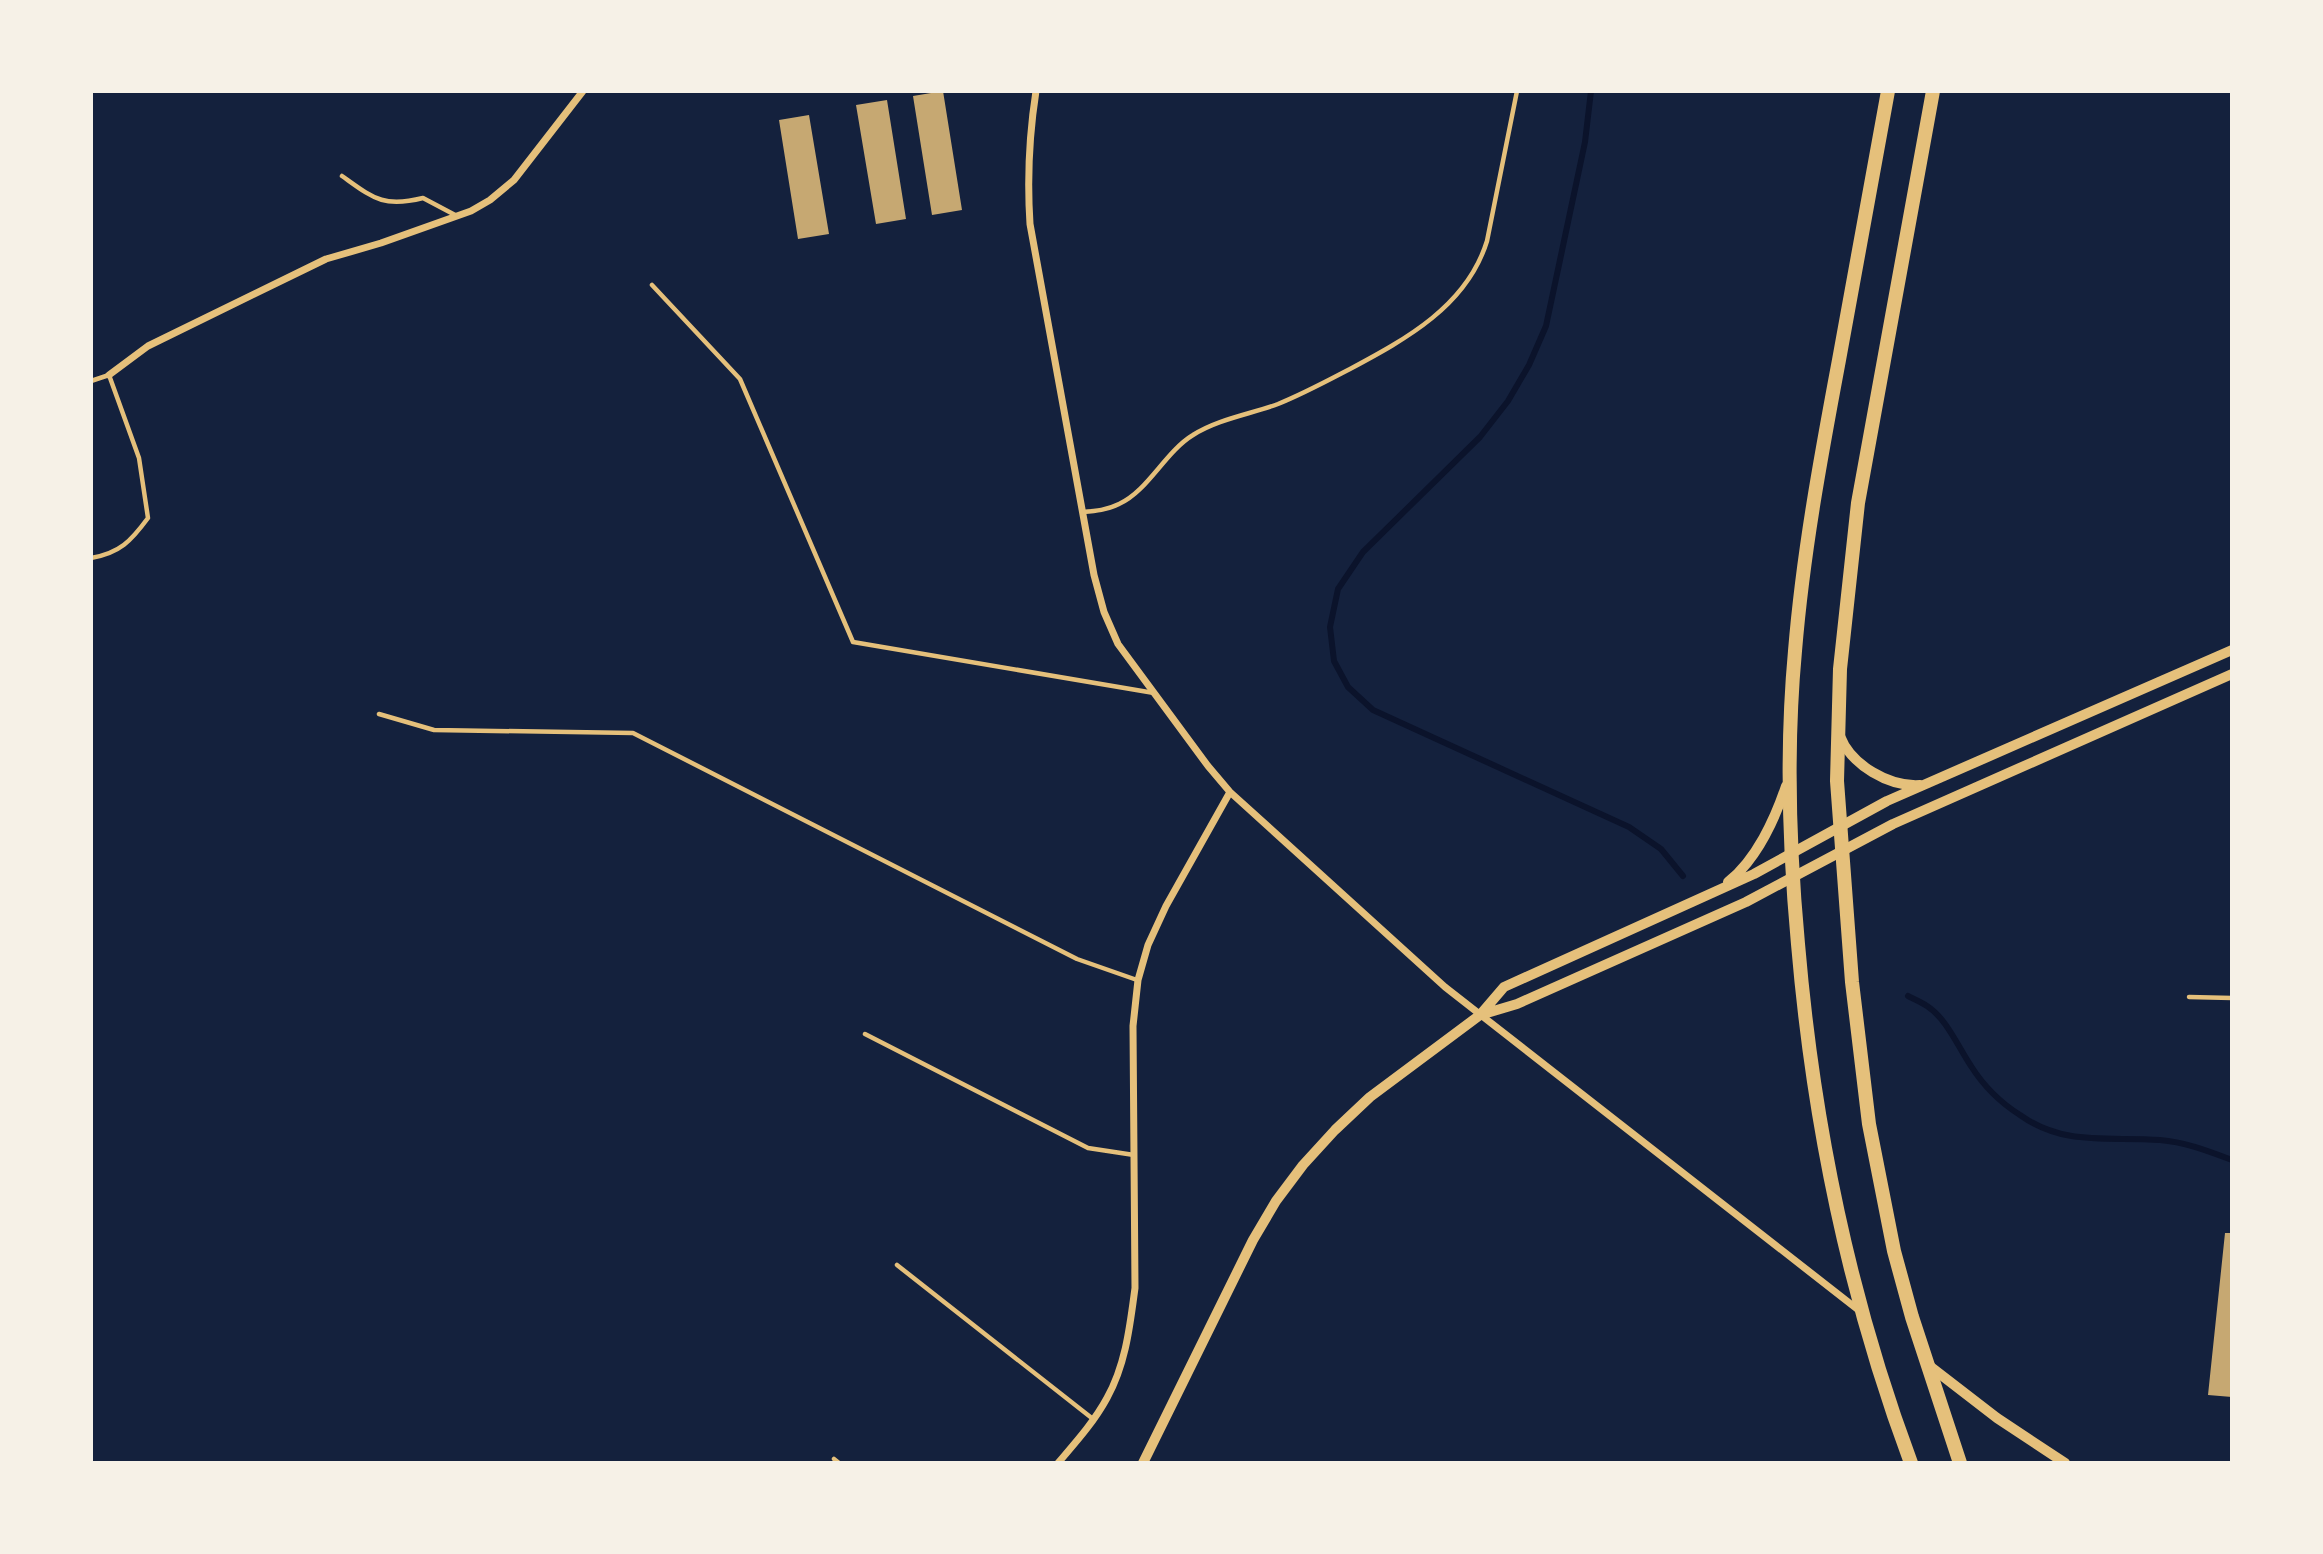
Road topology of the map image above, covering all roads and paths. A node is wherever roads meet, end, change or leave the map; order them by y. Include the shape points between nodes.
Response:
1 (583, 91) edge
2 (1037, 91) edge
3 (1517, 91) edge
4 (1888, 91) edge
5 (1933, 91) edge
6 (342, 176) dead end
7 (457, 216) junction
8 (652, 285) dead end
9 (109, 375) junction
10 (91, 380) edge
11 (1083, 512) junction
12 (91, 558) edge
13 (2232, 650) edge
14 (2232, 674) edge
15 (1154, 694) junction
16 (379, 714) dead end
17 (1838, 730) junction
18 (1789, 777) junction
19 (1926, 784) junction
20 (1230, 792) junction
21 (1840, 827) junction
22 (1842, 851) junction
23 (1792, 853) junction
24 (1793, 877) junction
25 (1718, 891) junction
26 (1138, 980) junction
27 (2189, 997) dead end
28 (2232, 998) edge
29 (1480, 1015) junction
30 (865, 1034) dead end
31 (1134, 1155) junction
32 (897, 1265) dead end
33 (1864, 1315) junction
34 (1927, 1364) junction
35 (1093, 1419) junction
36 (1058, 1463) edge
37 (1143, 1463) edge
38 (1911, 1463) edge
39 (1961, 1463) edge
40 (2065, 1463) edge

1 - 7 street via 514,180 490,200
2 - 11 street via 1027,172 1030,223
3 - 11 lane via 1481,260 1440,311 1402,342 1310,390 1193,434 1122,503
4 - 18 main road via 1813,502 1794,654
5 - 17 main road via 1858,503 1845,609
6 - 7 lane via 385,202 423,198
7 - 9 street via 326,259 148,346
8 - 15 lane via 740,379 853,642
9 - 10 lane
9 - 12 lane via 139,458 148,518 130,542 108,555
11 - 15 street via 1104,612 1118,644
13 - 19 street
14 - 22 street via 1893,824
15 - 20 street
16 - 26 lane via 434,730 633,733 1077,959
17 - 19 street via 1850,754 1861,764 1889,779
17 - 21 main road
18 - 23 main road
18 - 25 street via 1757,847
19 - 21 street
20 - 26 street via 1166,906
20 - 29 street
21 - 22 main road
21 - 23 street
22 - 24 street
22 - 34 main road via 1869,1124 1894,1251
23 - 24 main road
23 - 25 street
24 - 29 street via 1517,1004
24 - 33 main road via 1819,1119
25 - 29 street via 1504,987
26 - 31 street via 1133,1026
27 - 28 lane
29 - 33 street
29 - 37 street via 1370,1097 1311,1156 1276,1201 1252,1240
30 - 31 lane via 1088,1148
31 - 35 street via 1135,1288 1130,1328 1108,1397
32 - 35 lane
33 - 38 main road
34 - 39 main road
34 - 40 street
35 - 36 street

